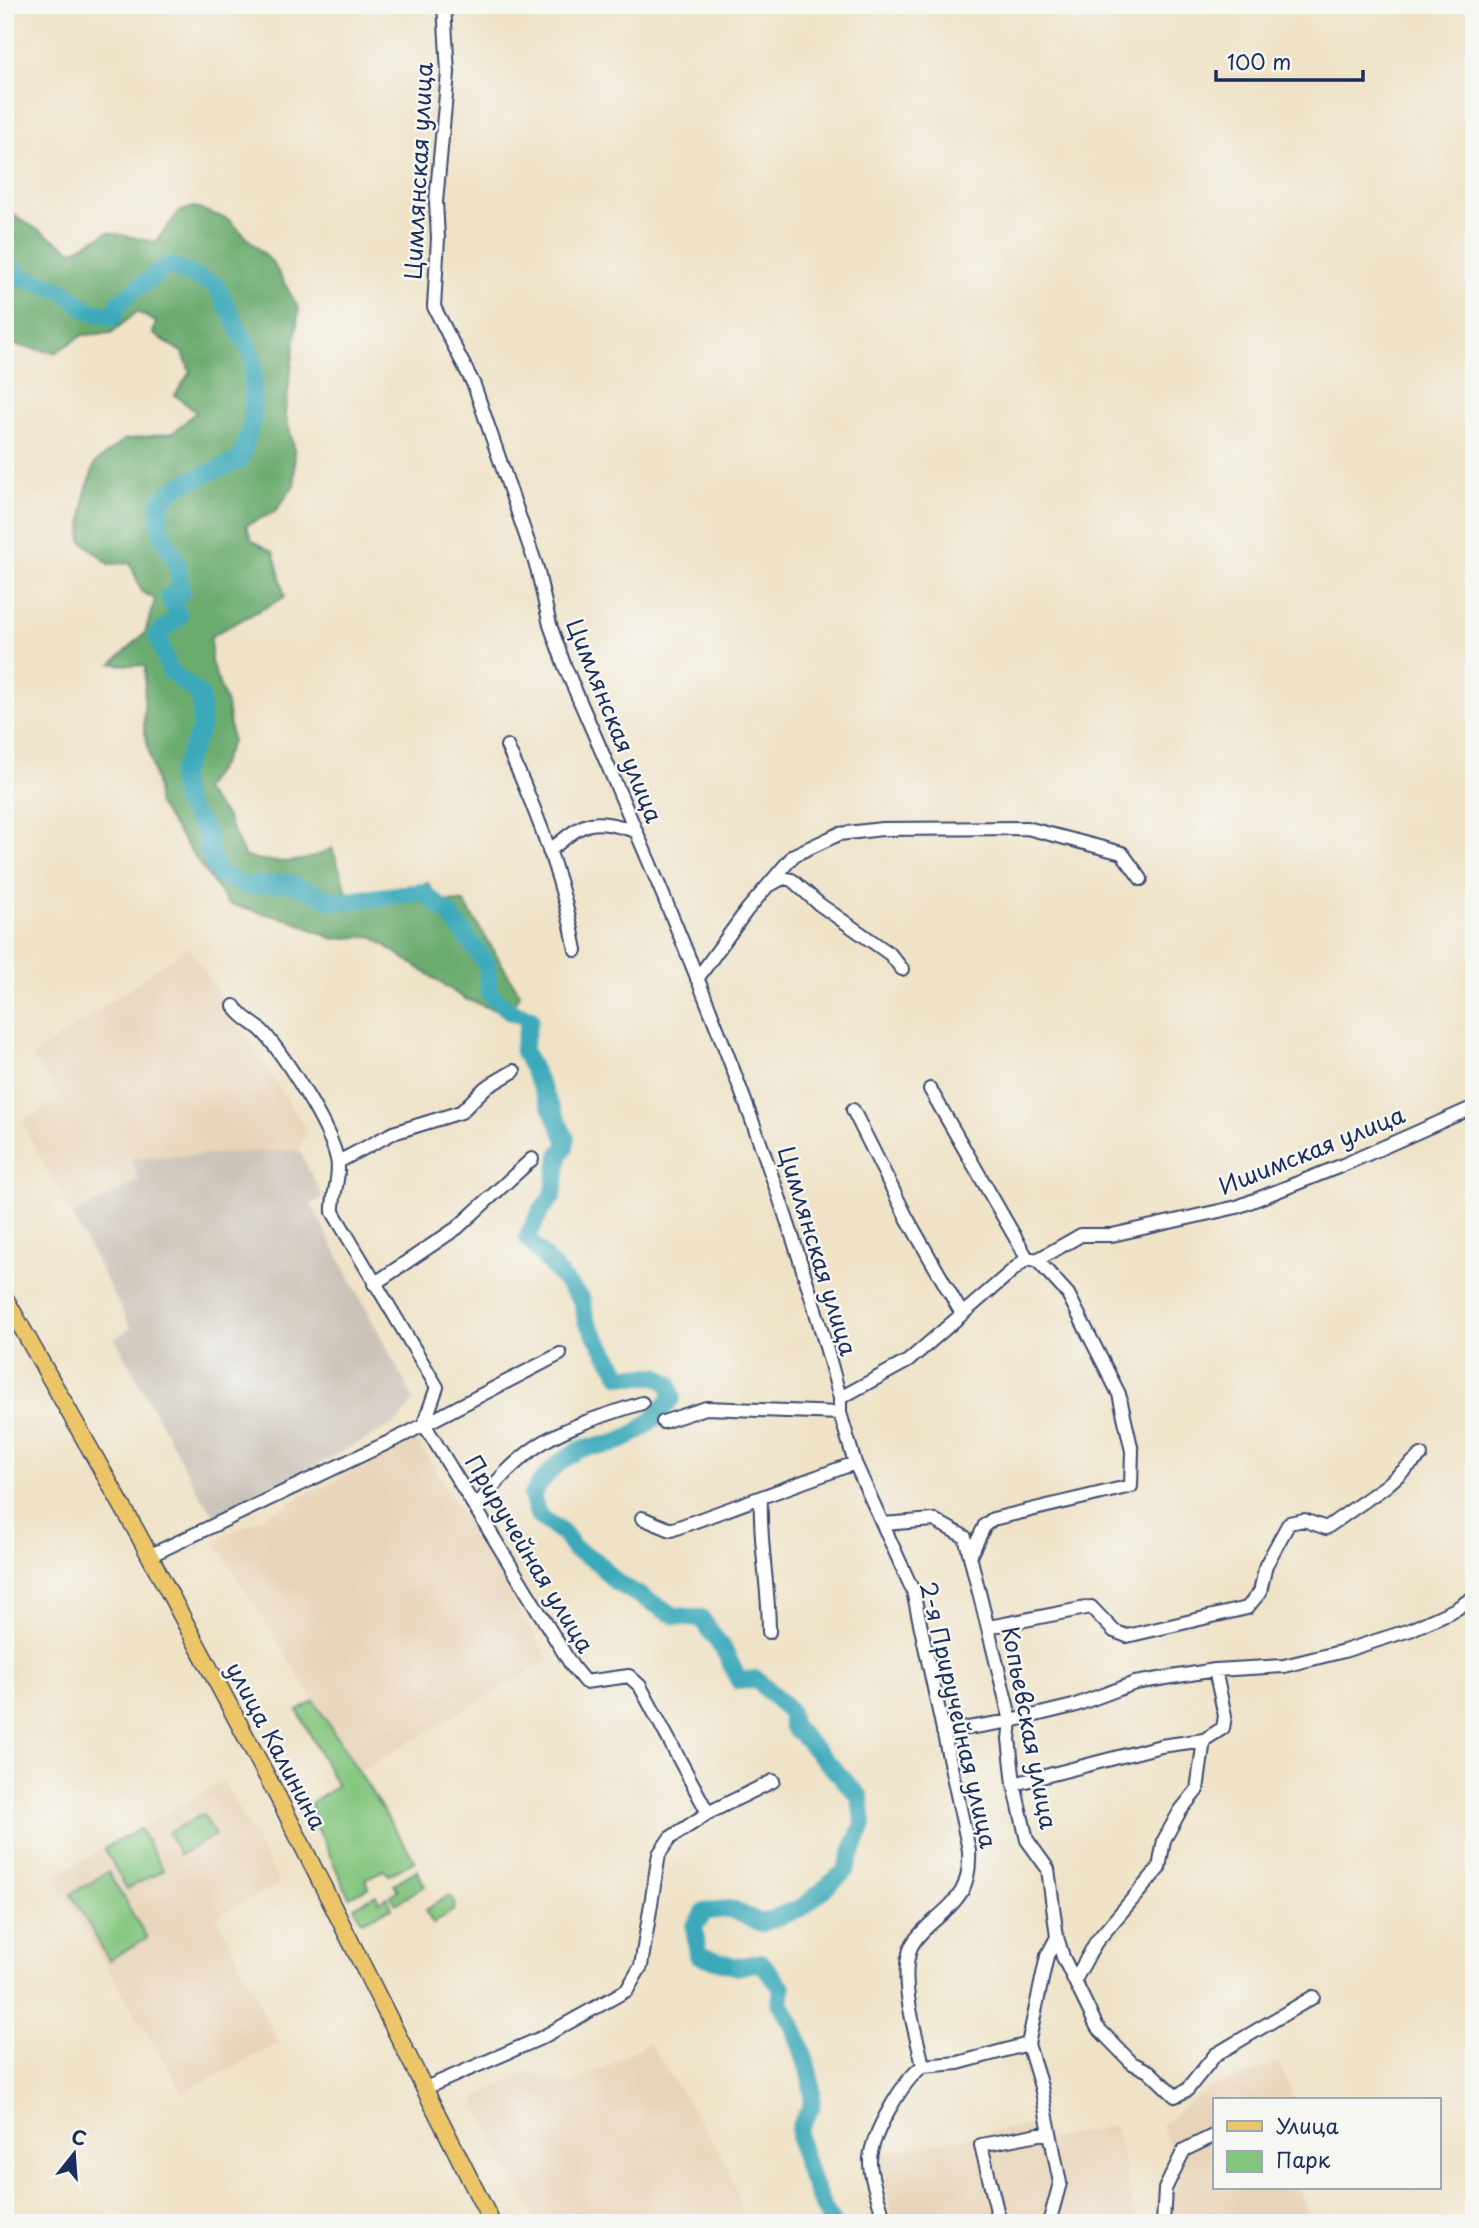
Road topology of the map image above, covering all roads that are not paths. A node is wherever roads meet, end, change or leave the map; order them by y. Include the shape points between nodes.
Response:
1 (444, 5) edge
2 (507, 747) dead end
3 (636, 831) junction
4 (549, 851) junction
5 (1142, 879) dead end
6 (768, 886) junction
7 (576, 950) dead end
8 (902, 970) dead end
9 (697, 979) junction
10 (234, 1006) dead end
11 (514, 1071) dead end
12 (930, 1089) dead end
13 (1474, 1107) edge
14 (853, 1111) dead end
15 (532, 1159) dead end
16 (338, 1163) junction
17 (1032, 1259) junction
18 (374, 1284) junction
19 (5, 1298) edge
20 (962, 1314) junction
21 (560, 1354) dead end
22 (840, 1398) junction
23 (642, 1403) dead end
24 (840, 1413) junction
25 (663, 1422) dead end
26 (424, 1424) junction
27 (1420, 1455) dead end
28 (855, 1463) junction
29 (761, 1498) junction
30 (476, 1507) junction
31 (642, 1518) dead end
32 (883, 1524) junction
33 (149, 1556) junction
34 (970, 1556) junction
35 (1474, 1597) edge
36 (989, 1627) junction
37 (769, 1632) dead end
38 (1215, 1670) junction
39 (1011, 1721) junction
40 (943, 1732) junction
41 (1204, 1740) junction
42 (773, 1781) dead end
43 (1014, 1784) junction
44 (708, 1813) junction
45 (1057, 1937) junction
46 (1075, 1980) junction
47 (1313, 1997) dead end
48 (1028, 2043) junction
49 (923, 2066) junction
50 (423, 2089) junction
51 (1049, 2132) junction
52 (1213, 2136) edge
53 (492, 2223) edge
54 (886, 2223) edge
55 (1000, 2223) edge
56 (1049, 2223) edge
57 (1163, 2223) edge

1 - 3 street, Цимлянская улица via 448,73 436,202 434,307 474,385 537,568 550,625
2 - 4 street via 537,811
3 - 4 street via 611,823 585,824
3 - 9 street, Цимлянская улица
4 - 7 street
5 - 6 street via 1122,853 1043,831 883,829 839,834 807,846
6 - 8 street via 783,878 792,880 890,954
6 - 9 street
9 - 22 street, Цимлянская улица via 771,1167
10 - 16 street via 244,1021 264,1032 328,1131
11 - 16 street via 485,1088 461,1112 393,1133
12 - 17 street
13 - 17 street, Ишимская улица via 1237,1208 1112,1236 1081,1235
14 - 20 street
15 - 18 street via 457,1228
16 - 18 street via 333,1212
17 - 20 street, Ишимская улица
17 - 34 street via 1068,1294 1118,1394 1132,1451 1131,1486 993,1519 985,1525
18 - 26 street via 437,1387
19 - 33 main road, улица Калинина
20 - 22 street, Ишимская улица via 908,1361
21 - 26 street
22 - 24 street, 2-я Приручейная улица
23 - 30 street via 563,1429 526,1451
24 - 25 street via 706,1408
24 - 28 street, 2-я Приручейная улица
26 - 30 street, Приручейная улица
26 - 33 street
27 - 36 street via 1326,1528 1304,1520 1289,1523 1266,1566 1260,1592 1247,1608 1127,1636 1114,1631 1091,1607
28 - 29 street
28 - 32 street, 2-я Приручейная улица
29 - 31 street via 671,1530
29 - 37 street
30 - 44 street, Приручейная улица via 585,1682 629,1676 640,1686
32 - 34 street via 934,1520 965,1537
32 - 40 street, 2-я Приручейная улица via 913,1591
33 - 50 main road, улица Калинина via 332,1900
34 - 36 street, Копьевская улица
35 - 38 street via 1410,1630 1344,1651 1284,1666
36 - 39 street, Копьевская улица
38 - 39 street via 1135,1683 1073,1706
38 - 41 street via 1225,1716 1223,1728
39 - 40 street
39 - 43 street, Копьевская улица
40 - 49 street, 2-я Приручейная улица via 970,1873 966,1888 915,1939 910,1950 908,1988
41 - 43 street via 1161,1746
41 - 46 street via 1197,1790 1164,1840 1159,1868 1096,1942
42 - 44 street
43 - 45 street, Копьевская улица via 1027,1840 1048,1869
44 - 50 street via 670,1838 659,1854 641,1966 626,1990 541,2038
45 - 46 street
45 - 48 street, Копьевская улица via 1047,1956
46 - 47 street via 1097,2027 1132,2063 1150,2072 1175,2096 1187,2090 1215,2055
48 - 49 street via 958,2063
48 - 51 street
49 - 54 street via 911,2074 873,2145 870,2161
50 - 53 main road, улица Калинина
51 - 55 street via 981,2145
51 - 56 street via 1060,2183
52 - 57 street via 1184,2150 1165,2189

